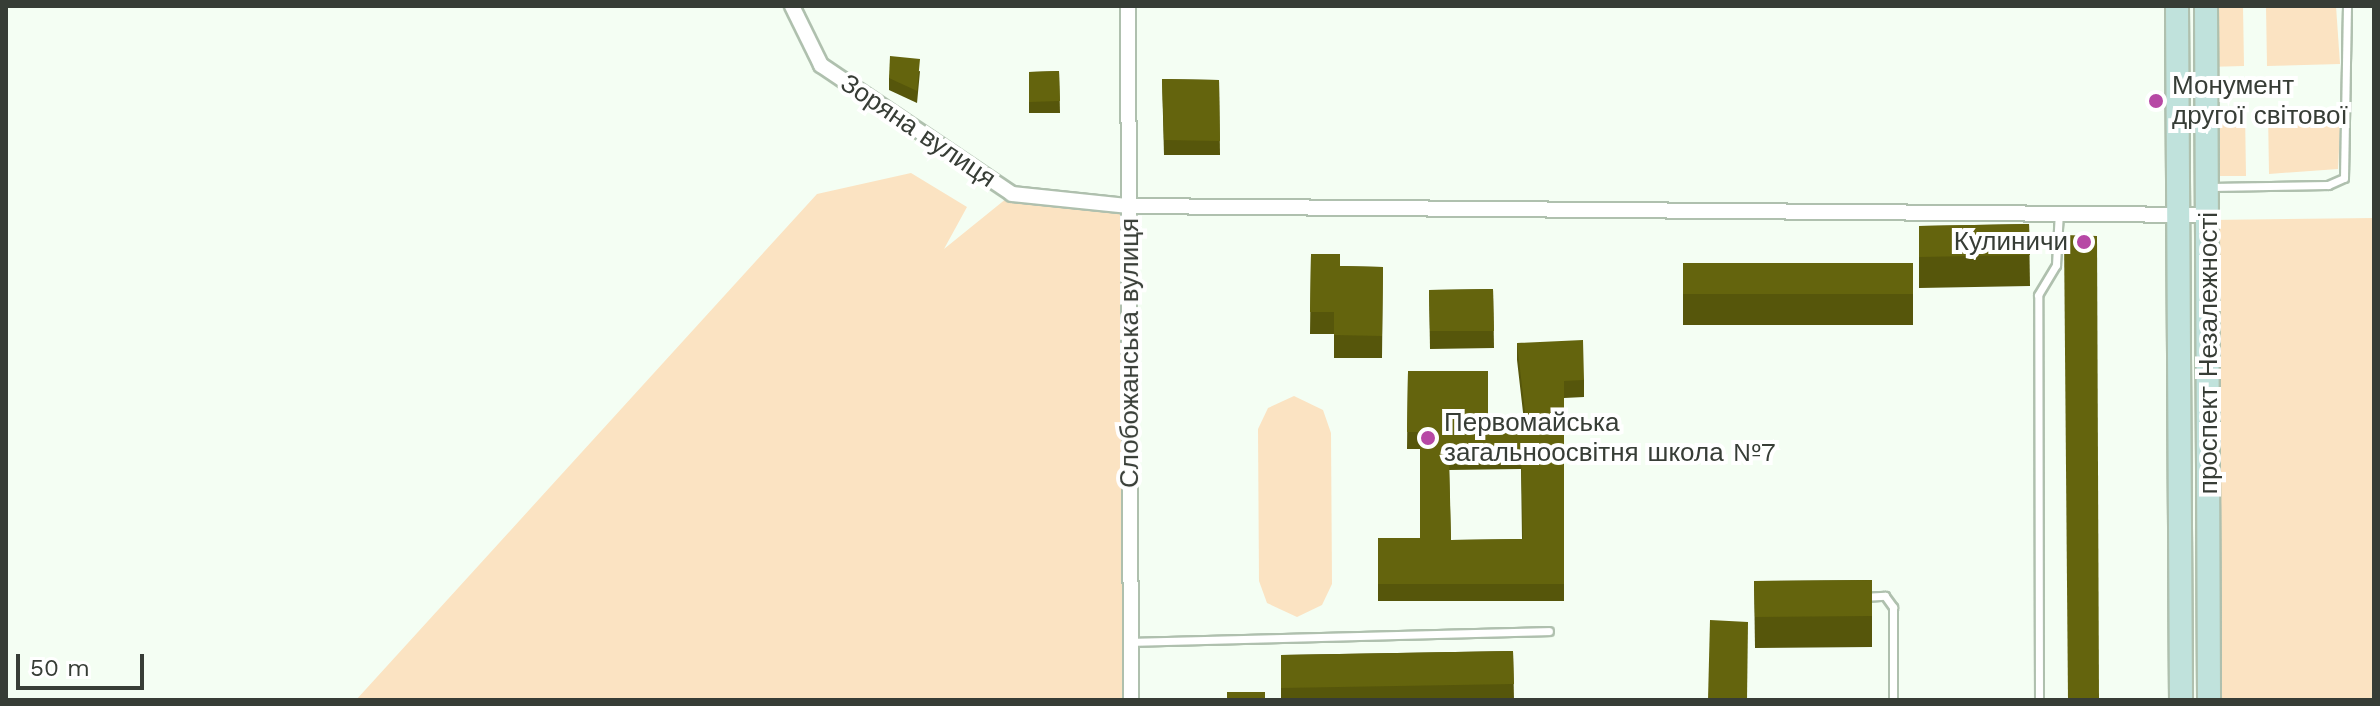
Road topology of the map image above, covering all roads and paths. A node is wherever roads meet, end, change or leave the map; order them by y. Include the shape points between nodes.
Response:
1 (792, 6) edge
2 (1128, 6) edge
3 (2177, 6) edge
4 (2206, 6) edge
5 (2347, 6) edge
6 (1129, 206) junction
7 (2209, 206) junction
8 (2059, 210) junction
9 (2178, 210) junction
10 (1854, 597) edge
11 (1549, 631) dead end
12 (1131, 642) junction
13 (1131, 700) edge
14 (1893, 700) edge
15 (2039, 700) edge
16 (2181, 700) edge
17 (2209, 700) edge

1 - 6 street, Зоряна вулиця via 821,65 1012,194
2 - 6 street, Слобожанська вулиця
3 - 9 street, проспект Незалежності
4 - 7 street, проспект Незалежності
5 - 7 lane via 2344,178
6 - 8 street, Зоряна вулиця
6 - 12 street, Слобожанська вулиця
7 - 9 street, Зоряна вулиця
7 - 17 street, проспект Незалежності
8 - 9 street, Зоряна вулиця
8 - 15 lane via 2056,265 2038,295
9 - 16 street, проспект Незалежності
10 - 14 lane via 1890,600
11 - 12 lane
12 - 13 street, Слобожанська вулиця

